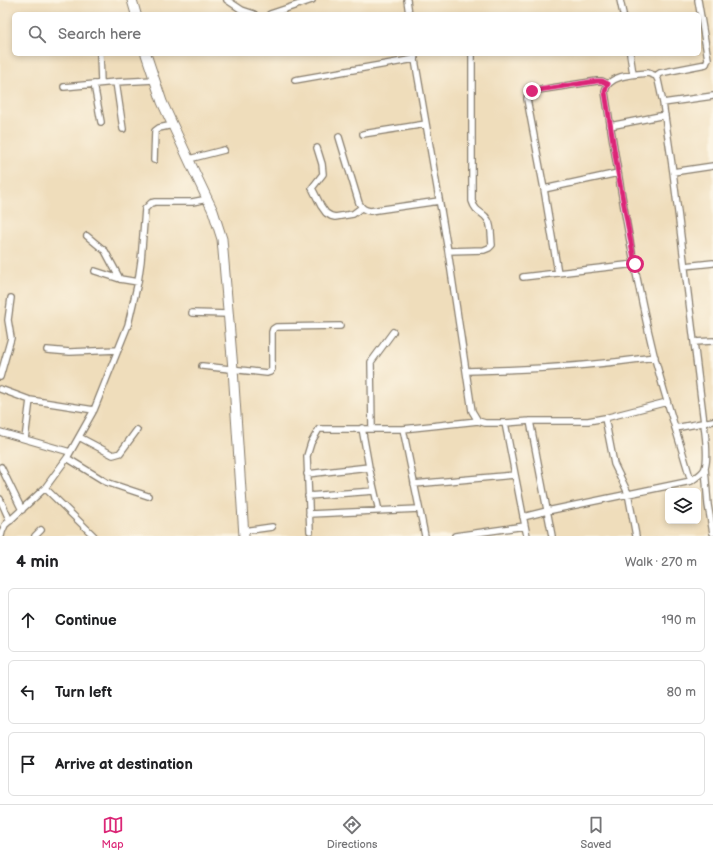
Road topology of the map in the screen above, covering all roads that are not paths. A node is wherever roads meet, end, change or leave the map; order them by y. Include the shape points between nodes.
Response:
1 (227, 0) edge
2 (312, 0) edge
3 (407, 0) edge
4 (620, 0) edge
5 (698, 0) edge
6 (135, 1) edge
7 (136, 12) edge
8 (248, 12) edge
9 (276, 12) edge
10 (409, 12) edge
11 (623, 12) edge
12 (700, 12) edge
13 (701, 18) edge
14 (100, 56) edge
15 (147, 56) edge
16 (472, 56) edge
17 (630, 56) edge
18 (414, 57) edge
19 (633, 74) junction
20 (656, 76) junction
21 (154, 80) junction
22 (294, 80) dead end
23 (116, 82) junction
24 (101, 83) junction
25 (94, 84) junction
26 (608, 84) junction
27 (64, 87) dead end
28 (713, 96) edge
29 (663, 103) junction
30 (665, 115) junction
31 (101, 122) dead end
32 (426, 124) junction
33 (173, 125) junction
34 (610, 126) junction
35 (123, 129) dead end
36 (363, 134) dead end
37 (339, 137) dead end
38 (317, 148) dead end
39 (224, 150) dead end
40 (188, 159) junction
41 (154, 160) dead end
42 (713, 166) edge
43 (673, 172) junction
44 (618, 173) junction
45 (544, 189) junction
46 (208, 199) junction
47 (439, 202) junction
48 (362, 208) junction
49 (88, 236) dead end
50 (448, 251) junction
51 (713, 263) edge
52 (635, 264) junction
53 (685, 266) junction
54 (95, 271) dead end
55 (558, 273) junction
56 (523, 276) dead end
57 (120, 279) junction
58 (138, 282) junction
59 (11, 298) dead end
60 (192, 313) dead end
61 (228, 314) junction
62 (340, 326) dead end
63 (394, 332) dead end
64 (713, 340) edge
65 (694, 342) junction
66 (47, 350) dead end
67 (118, 350) junction
68 (655, 357) junction
69 (202, 366) dead end
70 (233, 369) junction
71 (467, 371) junction
72 (0, 377) edge
73 (0, 389) edge
74 (30, 400) junction
75 (667, 402) junction
76 (94, 410) junction
77 (605, 418) junction
78 (478, 421) junction
79 (530, 421) junction
80 (713, 421) edge
81 (505, 423) junction
82 (704, 423) junction
83 (362, 428) junction
84 (675, 428) junction
85 (372, 429) junction
86 (403, 429) junction
87 (137, 430) dead end
88 (0, 432) edge
89 (79, 437) junction
90 (25, 439) junction
91 (68, 455) junction
92 (0, 467) edge
93 (369, 467) junction
94 (705, 468) junction
95 (307, 474) junction
96 (515, 475) junction
97 (691, 481) junction
98 (414, 484) junction
99 (45, 488) junction
100 (374, 491) junction
101 (628, 494) junction
102 (148, 496) dead end
103 (308, 496) junction
104 (0, 499) edge
105 (711, 505) edge
106 (419, 509) junction
107 (22, 510) junction
108 (379, 511) junction
109 (547, 511) junction
110 (309, 514) junction
111 (523, 517) junction
112 (10, 521) junction
113 (525, 526) junction
114 (272, 527) dead end
115 (41, 530) dead end
116 (310, 531) dead end
117 (713, 533) edge
118 (243, 534) edge
119 (1, 536) edge
120 (35, 536) edge
121 (94, 536) edge
122 (424, 536) edge
123 (455, 536) edge
124 (527, 536) edge
125 (552, 536) edge
126 (636, 536) edge

1 - 8 street
2 - 9 street
3 - 10 street
4 - 11 street
5 - 12 street
6 - 7 main road
13 - 20 street via 708,59 706,64
14 - 24 street
15 - 21 main road
16 - 50 street via 472,201 477,211 490,223 492,245 484,250
17 - 19 street
18 - 22 street
18 - 32 street
19 - 20 street via 648,73
19 - 26 street via 617,78
20 - 29 street
21 - 23 street
21 - 33 main road
23 - 24 street
23 - 35 street
24 - 25 street
25 - 27 street
25 - 31 street
26 - 34 street via 605,92
26 - 45 street via 597,81 532,91 528,94
28 - 29 street
29 - 30 street
30 - 34 street
30 - 43 street
32 - 36 street
32 - 47 street
33 - 40 main road
33 - 41 street via 159,128 155,132
34 - 44 street
37 - 48 street
38 - 48 street via 322,174 312,188 326,212 335,217 354,214
39 - 40 street
40 - 46 main road
42 - 43 street
43 - 53 street
44 - 45 street
44 - 52 street
45 - 55 street
46 - 58 street via 192,202 155,202 148,205 144,213
46 - 61 main road via 222,238
47 - 48 street via 370,211
47 - 50 street
49 - 57 street via 105,251
50 - 71 street
51 - 53 street
52 - 55 street
52 - 68 street
53 - 65 street
54 - 57 street
55 - 56 street
57 - 58 street
58 - 67 street via 128,325
59 - 72 street via 8,320 11,338
60 - 61 street
61 - 70 main road
62 - 70 street via 276,327 272,332 270,372
63 - 85 street via 371,362
64 - 65 street
65 - 82 street
66 - 67 street
67 - 76 street
68 - 71 street via 525,370
68 - 75 street
69 - 70 street
70 - 118 main road
71 - 78 street via 472,411
73 - 74 street
74 - 76 street
74 - 90 street
75 - 77 street
75 - 84 street
76 - 89 street
77 - 79 street via 579,422
77 - 101 street via 614,464
78 - 81 street
78 - 86 street
79 - 81 street
79 - 109 street
80 - 82 street
81 - 96 street
82 - 84 street
82 - 94 street
83 - 85 street
83 - 93 street
83 - 95 street via 319,429 308,452
84 - 97 street
85 - 86 street
86 - 98 street
87 - 89 street via 117,455
88 - 90 street
89 - 91 street
90 - 91 street
91 - 99 street
91 - 102 street via 106,482
92 - 107 street
93 - 95 street
93 - 100 street
94 - 97 street
94 - 105 street
95 - 103 street
96 - 98 street
96 - 111 street
97 - 101 street
98 - 106 street
99 - 107 street
99 - 121 street
100 - 103 street
100 - 108 street
101 - 109 street
101 - 126 street
103 - 110 street
104 - 112 street
105 - 117 street
106 - 108 street
106 - 122 street
107 - 112 street
108 - 110 street
109 - 111 street
109 - 125 street
110 - 116 street
111 - 113 street
112 - 119 street via 3,528
113 - 123 street
113 - 124 street
114 - 118 street
115 - 120 street

